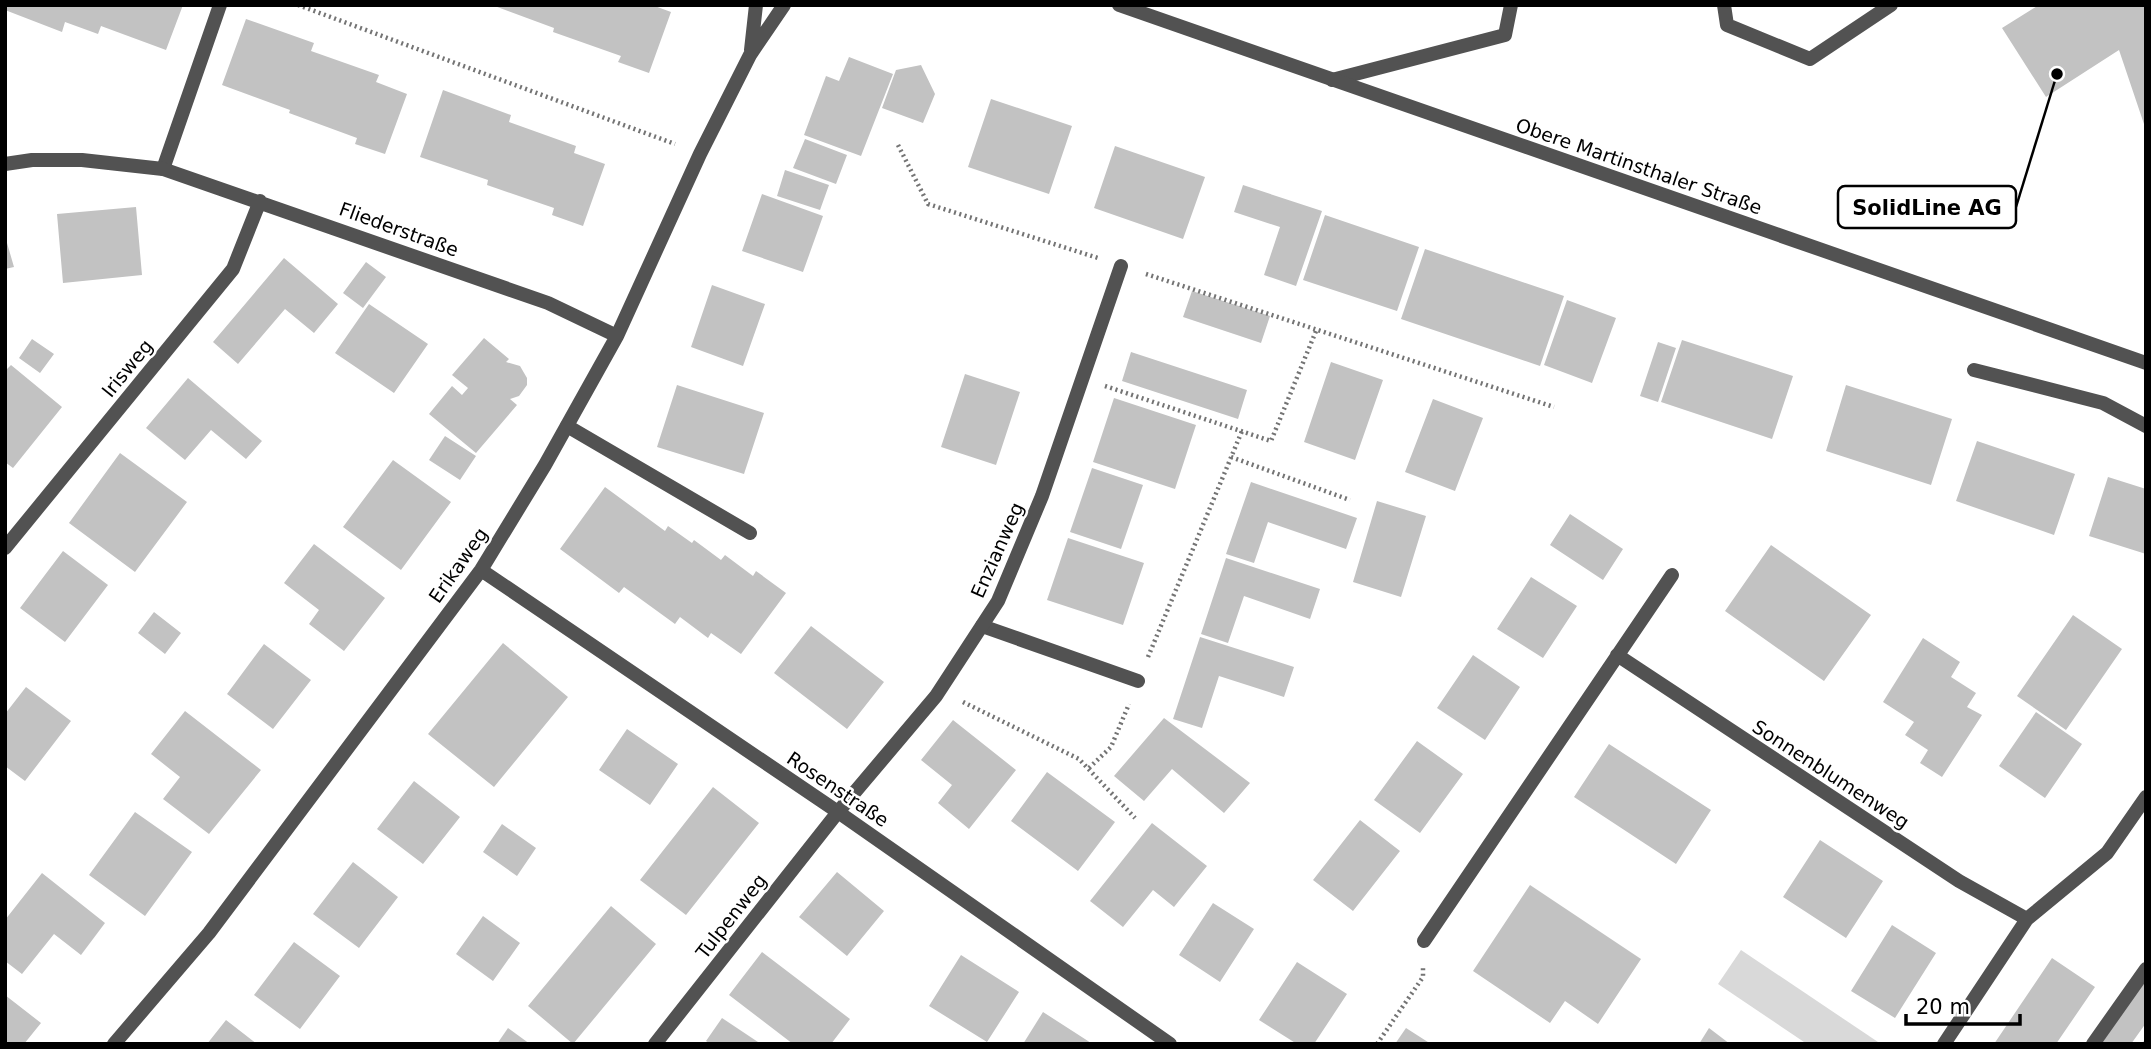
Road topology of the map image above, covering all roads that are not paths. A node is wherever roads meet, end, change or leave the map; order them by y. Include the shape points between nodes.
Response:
1 (220, 5) edge
2 (756, 5) edge
3 (784, 5) edge
4 (1119, 5) edge
5 (1511, 5) edge
6 (1724, 5) edge
7 (1891, 5) edge
8 (750, 55) junction
9 (1332, 80) junction
10 (5, 164) edge
11 (163, 169) junction
12 (260, 201) junction
13 (1121, 266) road end
14 (617, 336) junction
15 (2146, 363) edge
16 (1974, 370) dead end
17 (567, 426) junction
18 (2146, 426) edge
19 (750, 533) dead end
20 (5, 548) edge
21 (481, 570) junction
22 (1672, 575) dead end
23 (982, 626) junction
24 (1617, 655) junction
25 (1138, 681) road end
26 (2146, 797) edge
27 (838, 812) junction
28 (2027, 919) junction
29 (1424, 941) road end
30 (2146, 969) edge
31 (114, 1044) edge
32 (654, 1044) edge
33 (1170, 1044) edge
34 (1944, 1044) edge
35 (2093, 1044) edge

1 - 11 street
2 - 8 street, Erikaweg
3 - 8 street, Erikaweg
4 - 9 street, Obere Martinsthaler Straße
5 - 9 street via 1505,35
6 - 7 street via 1727,25 1810,59
8 - 14 street, Erikaweg
9 - 15 street, Obere Martinsthaler Straße
10 - 11 street, Fliederstraße via 82,160
11 - 12 street, Fliederstraße
12 - 14 street, Fliederstraße via 548,303
12 - 20 street, Irisweg via 233,269
13 - 23 street, Enzianweg via 1042,496 998,601
14 - 17 street, Erikaweg
16 - 18 street via 2103,403
17 - 19 street
17 - 21 street, Erikaweg
21 - 27 street, Rosenstraße
21 - 31 street, Erikaweg via 209,933
22 - 24 street
23 - 25 street
23 - 27 street, Enzianweg via 940,691
24 - 28 street, Sonnenblumenweg via 1959,881
24 - 29 street
26 - 28 street via 2107,853
27 - 32 street, Tulpenweg
27 - 33 street, Rosenstraße
28 - 34 street
30 - 35 street

